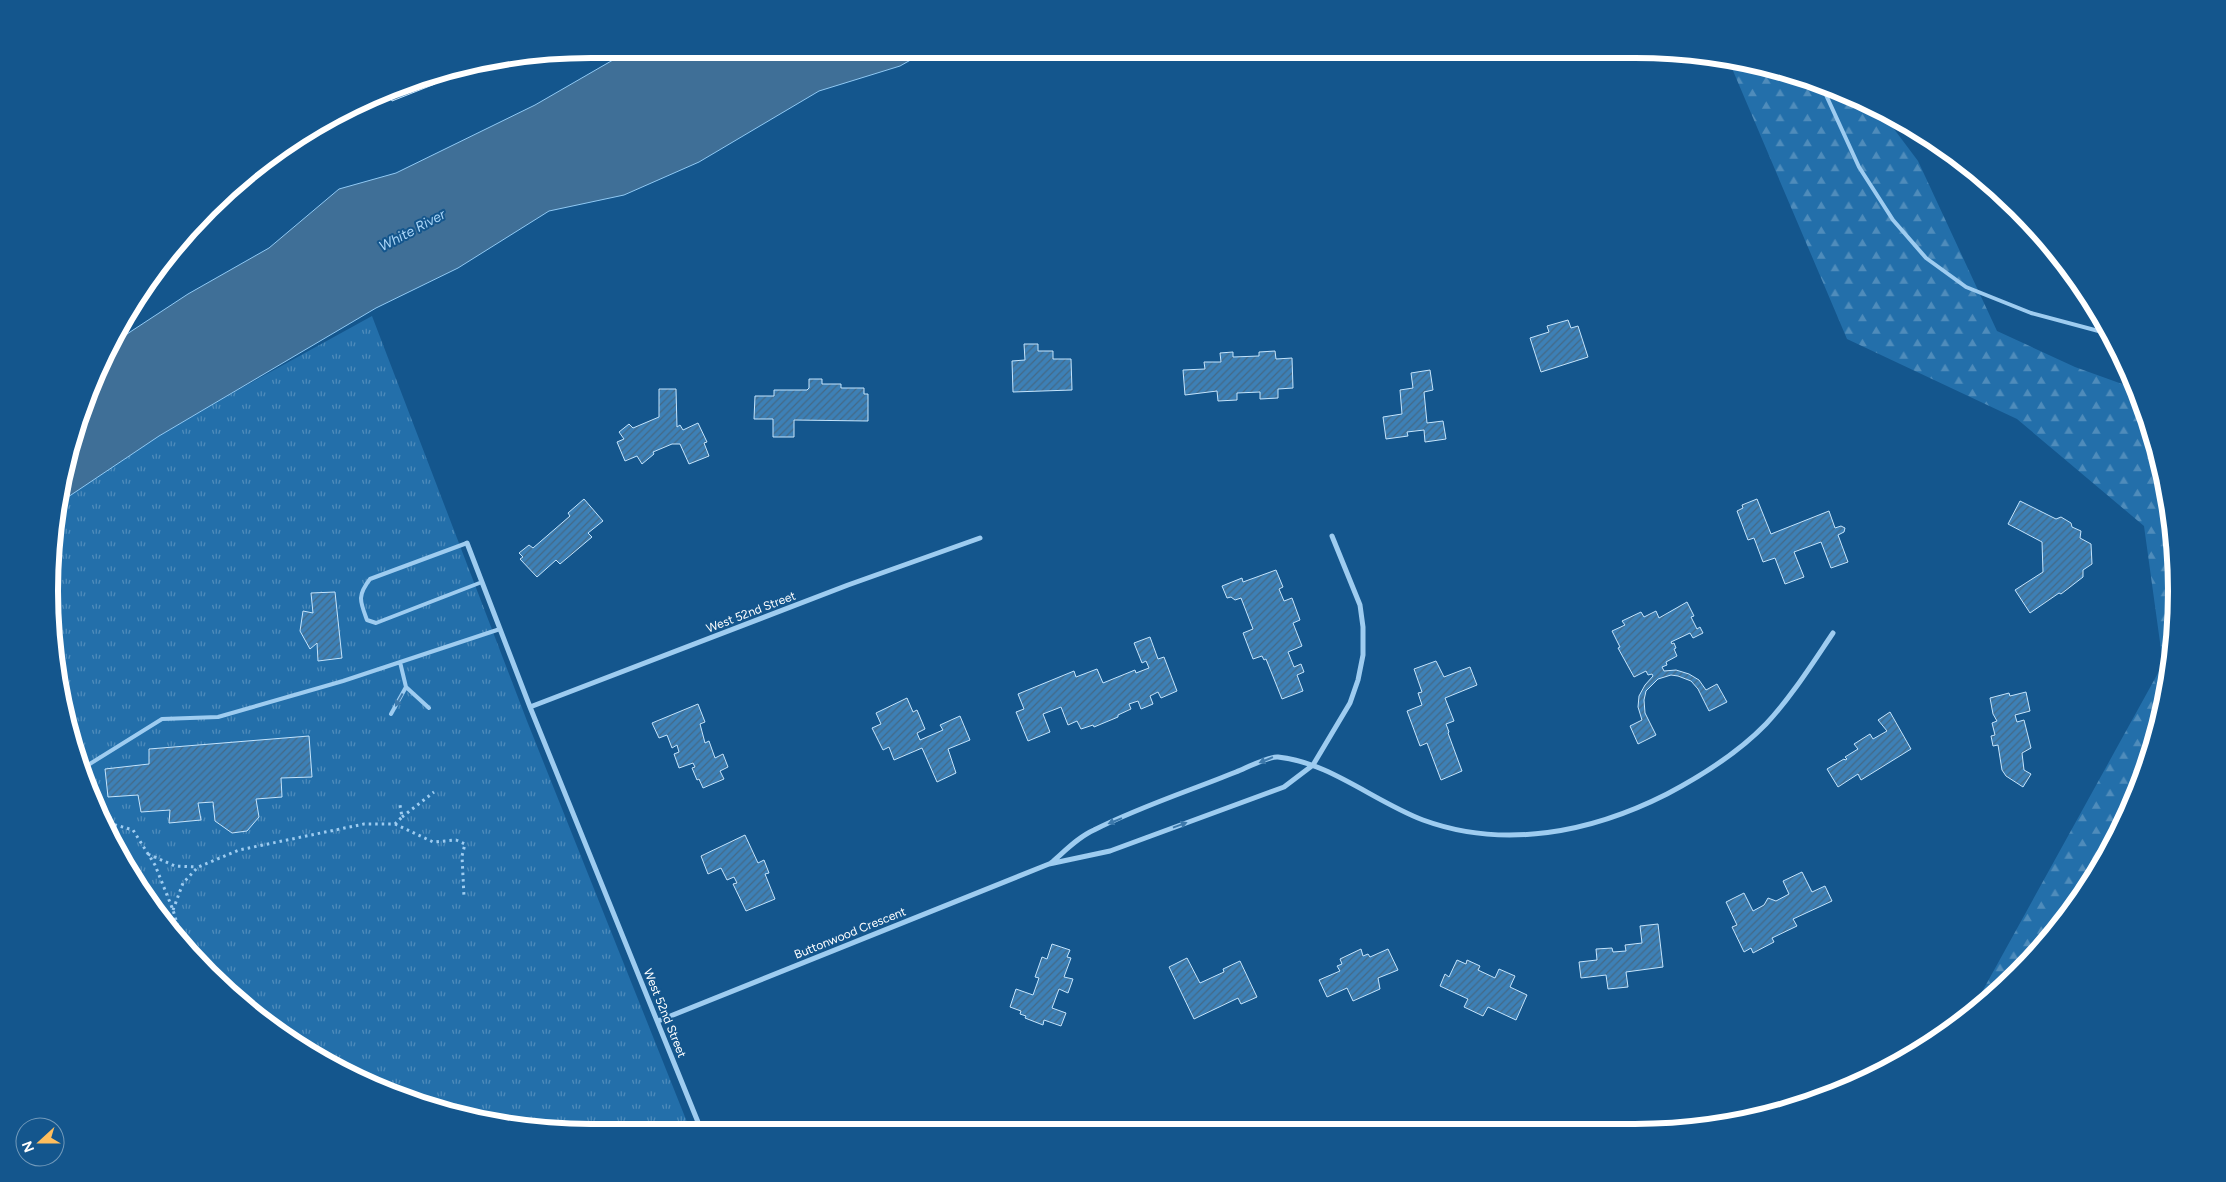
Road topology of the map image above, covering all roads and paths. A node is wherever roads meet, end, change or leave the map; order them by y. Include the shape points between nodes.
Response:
1 (1825, 93) edge
2 (2101, 332) edge
3 (1332, 536) dead end
4 (980, 538) dead end
5 (466, 543) joint
6 (482, 582) junction
7 (500, 629) junction
8 (1833, 633) dead end
9 (400, 662) junction
10 (406, 686) junction
11 (429, 708) dead end
12 (530, 708) junction
13 (391, 714) dead end
14 (87, 765) edge
15 (1313, 765) junction
16 (434, 792) dead end
17 (400, 805) dead end
18 (402, 817) junction
19 (111, 824) edge
20 (395, 824) junction
21 (148, 854) junction
22 (1049, 864) junction
23 (198, 867) junction
24 (464, 897) dead end
25 (173, 910) junction
26 (179, 929) edge
27 (658, 1021) junction
28 (699, 1124) edge

1 - 2 lane via 1859,167 1893,220 1926,258 1966,287 2031,313
3 - 15 street via 1360,605 1363,655 1350,703
4 - 12 street, West 52nd Street
5 - 6 street, West 52nd Street
5 - 6 lane via 370,579 361,590 367,620 376,623
6 - 7 street, West 52nd Street
7 - 9 lane
7 - 12 street, West 52nd Street
8 - 15 street via 1784,703 1730,756 1662,796 1629,812 1584,827 1544,833 1503,834 1446,826 1393,807
9 - 10 lane
9 - 14 lane via 218,717 162,719
10 - 11 lane
10 -> 13 lane
12 - 27 street, West 52nd Street
22 -> 15 street via 1110,851 1284,787
15 -> 22 street via 1276,756 1092,830
16 - 18 path
17 - 18 path
18 - 20 path
19 - 21 path via 133,830
20 - 23 path via 364,824 239,850
20 - 24 path via 434,842 456,840 464,844
21 - 23 path via 175,866
21 - 25 path
22 - 27 street, Buttonwood Crescent
23 - 25 path via 183,883
25 - 26 path
27 - 28 street, West 52nd Street

